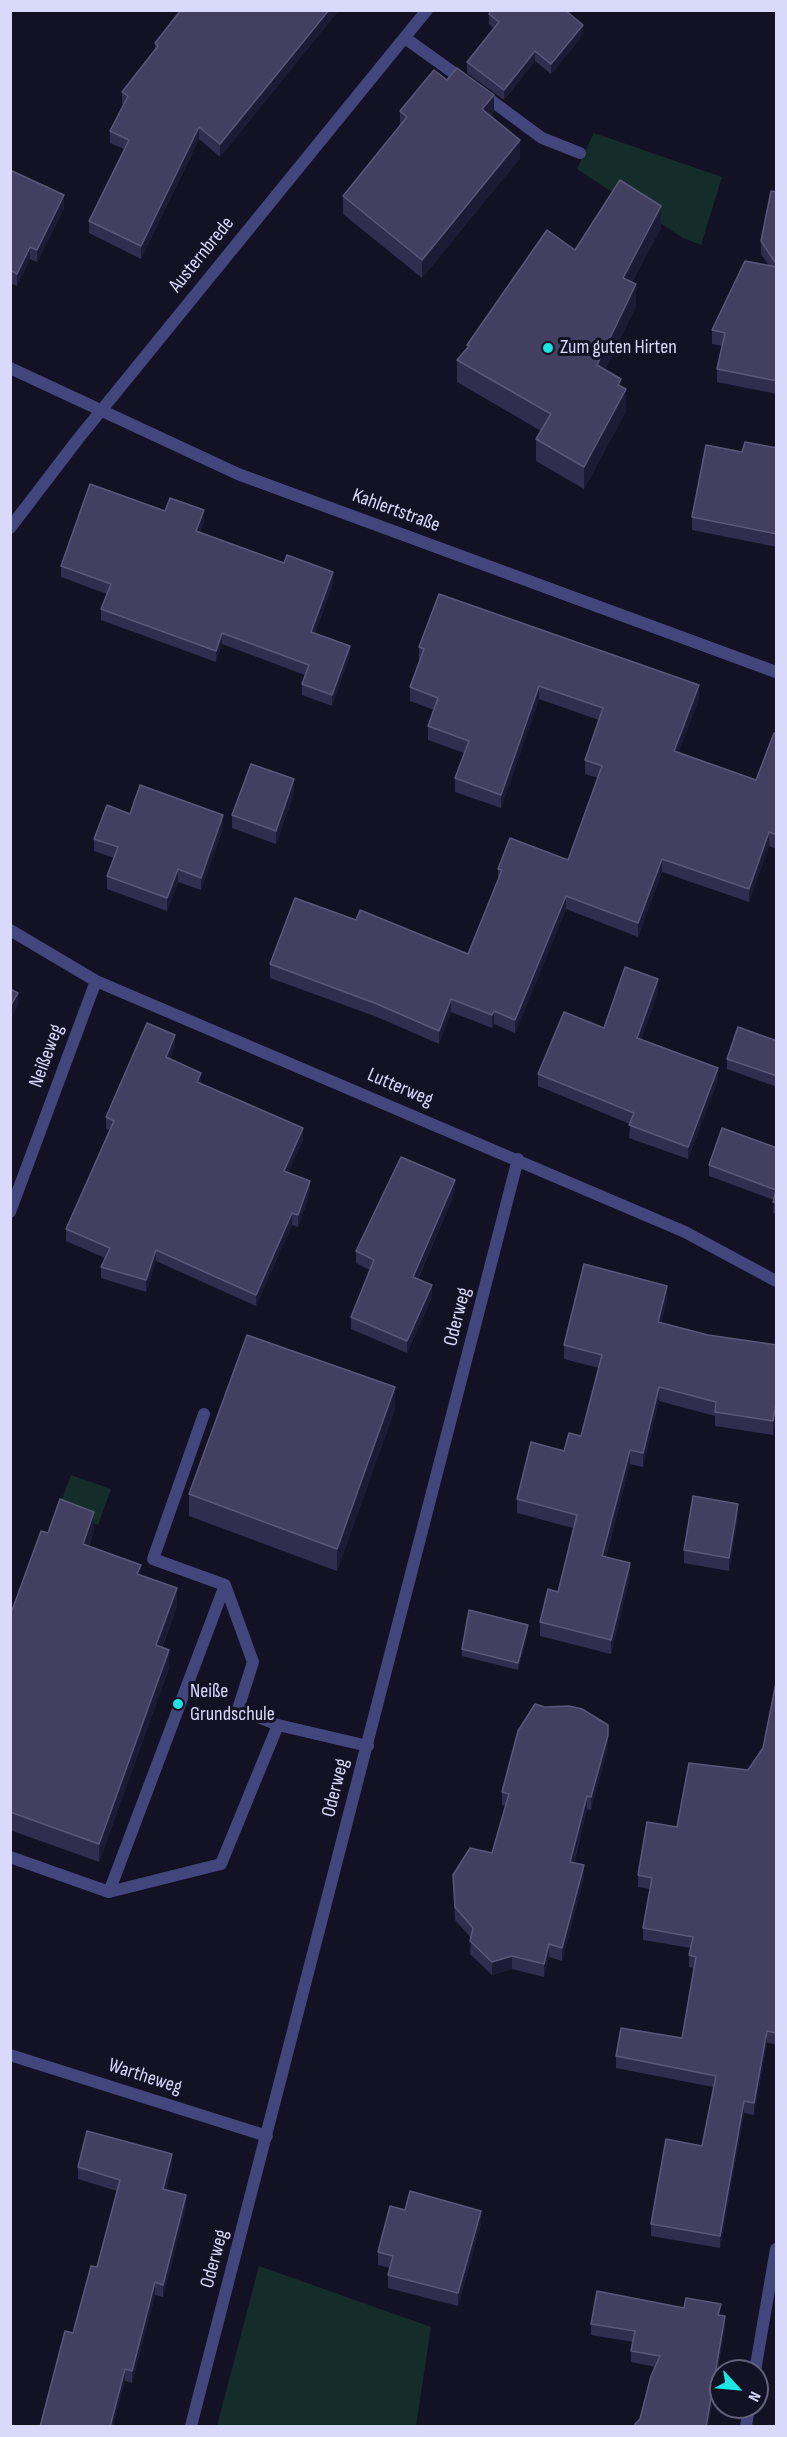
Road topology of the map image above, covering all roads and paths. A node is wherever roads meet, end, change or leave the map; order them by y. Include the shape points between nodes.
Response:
1 (427, 10) edge
2 (405, 38) junction
3 (580, 153) dead end
4 (10, 368) edge
5 (101, 412) junction
6 (10, 528) edge
7 (777, 672) edge
8 (10, 930) edge
9 (96, 981) junction
10 (518, 1159) junction
11 (10, 1212) edge
12 (777, 1281) edge
13 (204, 1414) dead end
14 (225, 1585) junction
15 (278, 1725) junction
16 (368, 1746) junction
17 (10, 1857) edge
18 (109, 1892) junction
19 (10, 2055) edge
20 (267, 2136) junction
21 (777, 2249) edge
22 (757, 2359) edge
23 (191, 2427) edge

1 - 2 street, Austernbrede
2 - 3 street via 542,138
2 - 5 street, Austernbrede
4 - 5 street, Kahlertstraße
5 - 6 street, Austernbrede
5 - 7 street, Kahlertstraße via 238,474
8 - 9 street, Lutterweg
9 - 10 street, Lutterweg
9 - 11 street, Neißeweg
10 - 12 street, Lutterweg via 686,1232
10 - 16 street, Oderweg
13 - 14 street via 153,1559
14 - 15 street via 253,1662 238,1709
14 - 18 street
15 - 16 street
15 - 18 street via 221,1864
16 - 20 street, Oderweg
17 - 18 street
19 - 20 street, Wartheweg
20 - 23 street, Oderweg
21 - 22 street

